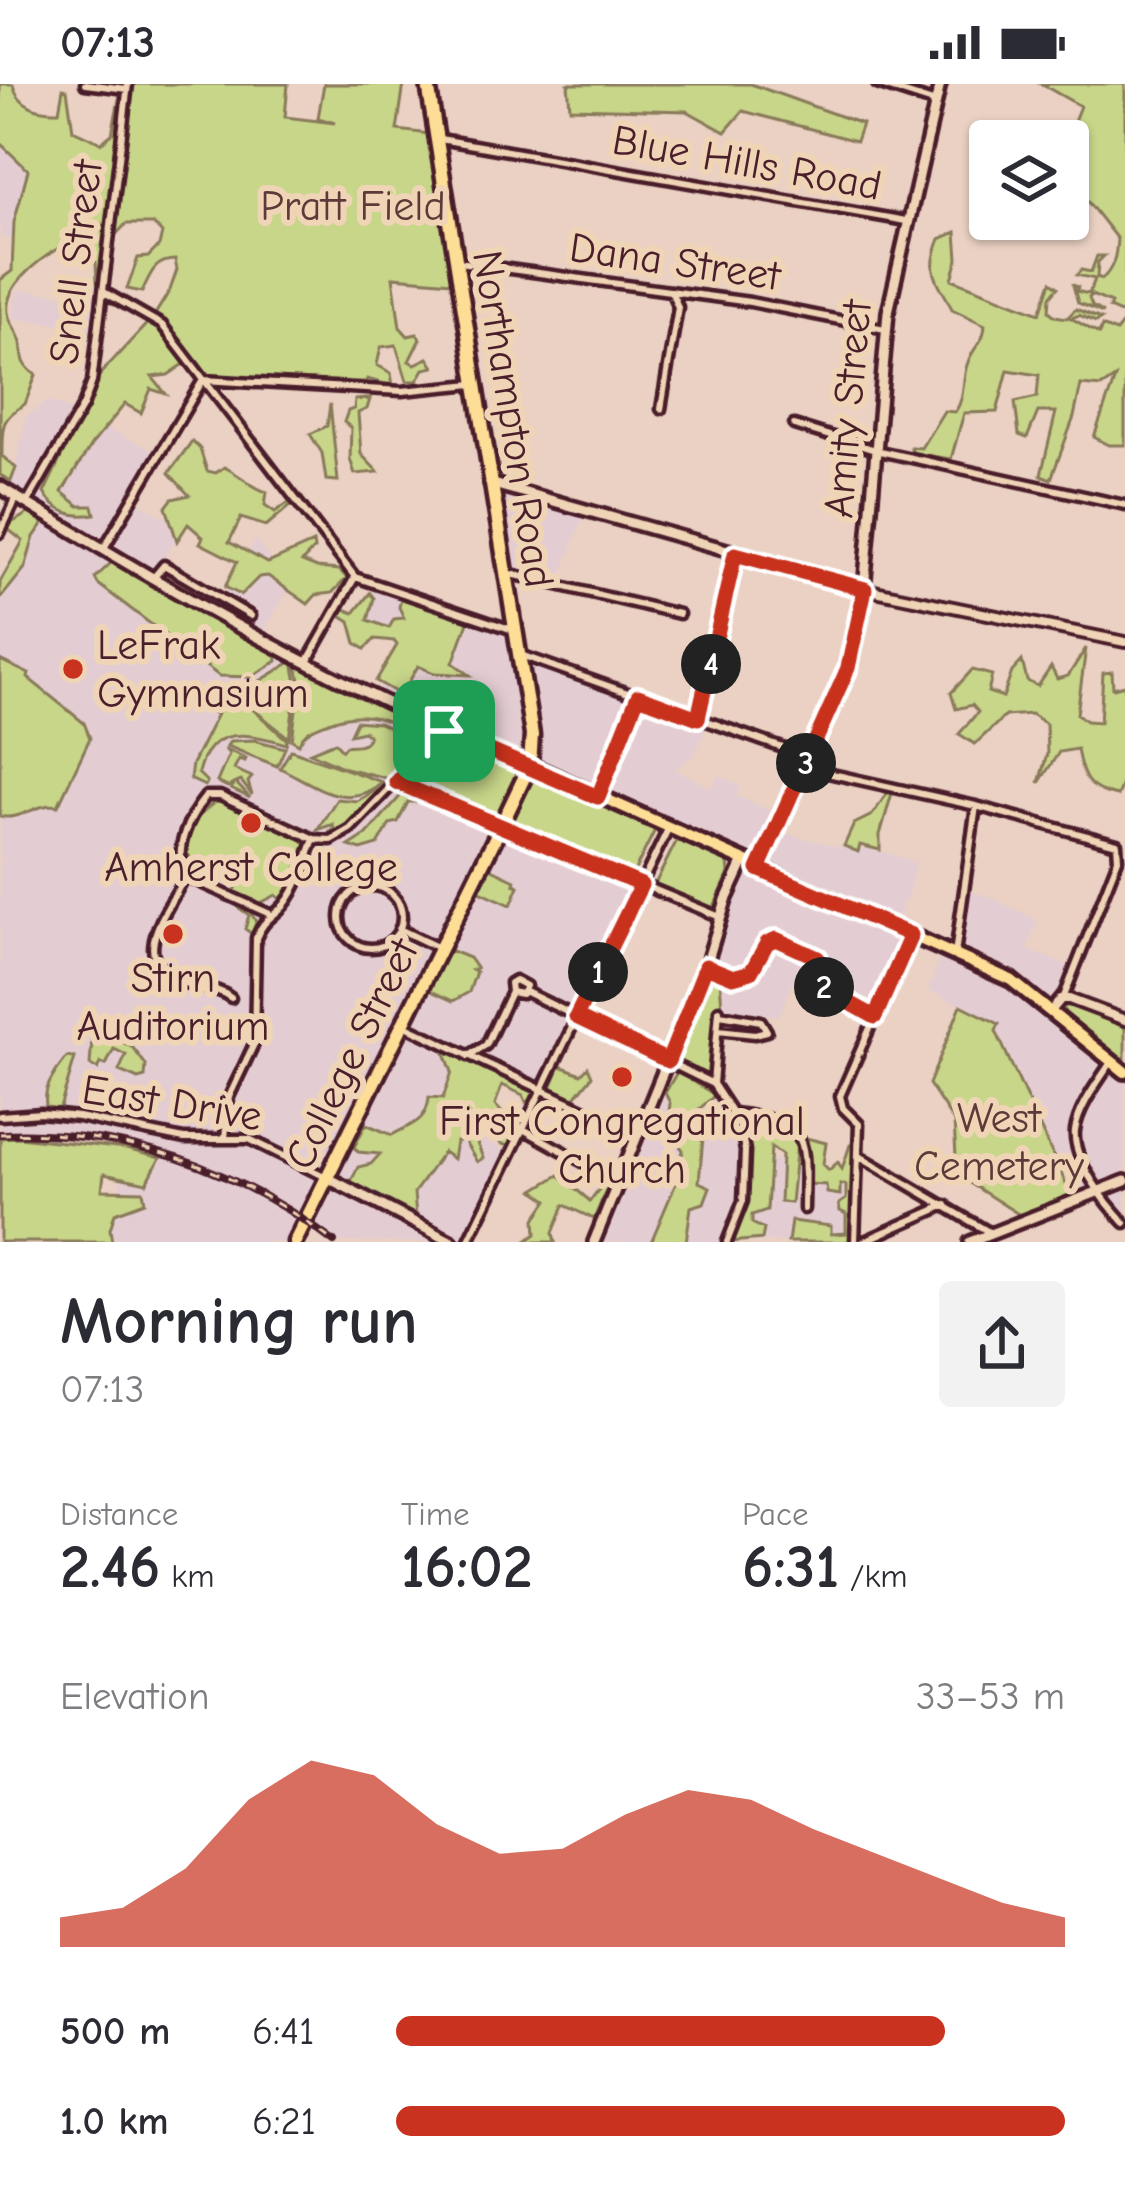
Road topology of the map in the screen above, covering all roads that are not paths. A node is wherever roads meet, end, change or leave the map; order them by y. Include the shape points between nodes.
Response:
1 (85, 84) edge
2 (428, 84) edge
3 (877, 84) edge
4 (940, 84) edge
5 (128, 87) edge
6 (936, 103) junction
7 (436, 139) junction
8 (906, 221) junction
9 (456, 262) junction
10 (670, 291) junction
11 (104, 292) junction
12 (691, 293) junction
13 (678, 307) junction
14 (885, 329) junction
15 (203, 380) junction
16 (473, 384) junction
17 (661, 409) dead end
18 (794, 425) dead end
19 (875, 450) junction
20 (490, 483) junction
21 (0, 487) edge
22 (22, 500) junction
23 (1125, 505) edge
24 (0, 533) edge
25 (104, 548) junction
26 (735, 554) junction
27 (504, 573) junction
28 (154, 577) junction
29 (355, 577) junction
30 (865, 589) junction
31 (679, 614) dead end
32 (251, 616) dead end
33 (513, 630) junction
34 (1125, 642) edge
35 (518, 653) junction
36 (307, 662) junction
37 (638, 696) junction
38 (698, 718) junction
39 (444, 731) junction
40 (806, 763) junction
41 (530, 765) junction
42 (396, 782) junction
43 (598, 797) junction
44 (976, 806) junction
45 (501, 826) junction
46 (668, 829) junction
47 (314, 839) junction
48 (1122, 860) edge
49 (743, 862) junction
50 (758, 869) junction
51 (185, 876) junction
52 (641, 885) junction
53 (270, 914) junction
54 (722, 918) junction
55 (399, 929) junction
56 (911, 935) junction
57 (441, 949) junction
58 (955, 954) junction
59 (706, 966) junction
60 (231, 998) dead end
61 (1063, 999) junction
62 (1052, 1010) junction
63 (576, 1017) junction
64 (875, 1017) junction
65 (1125, 1020) edge
66 (404, 1025) junction
67 (718, 1030) junction
68 (468, 1056) junction
69 (668, 1061) junction
70 (1112, 1062) junction
71 (1125, 1072) edge
72 (713, 1084) junction
73 (542, 1090) junction
74 (734, 1113) junction
75 (0, 1116) edge
76 (523, 1129) junction
77 (639, 1135) junction
78 (225, 1138) junction
79 (858, 1155) junction
80 (328, 1178) junction
81 (1125, 1181) edge
82 (619, 1182) junction
83 (1098, 1192) junction
84 (946, 1205) junction
85 (804, 1209) dead end
86 (1125, 1223) edge
87 (992, 1234) junction
88 (295, 1242) edge
89 (452, 1242) edge
90 (468, 1242) edge
91 (594, 1242) edge
92 (727, 1242) edge
93 (858, 1242) edge
94 (970, 1242) edge

1 - 5 street
2 - 7 highway, Northampton Road
3 - 6 street
4 - 6 main road, Amity Street
5 - 11 street, Snell Street
6 - 8 main road, Amity Street
7 - 8 street, Blue Hills Road
7 - 9 highway, Northampton Road
8 - 14 main road, Amity Street
9 - 10 street, Dana Street
9 - 16 highway, Northampton Road
10 - 12 street, Dana Street
10 - 13 street
11 - 15 street via 162,326
11 - 22 street, Snell Street via 88,395
12 - 13 street
12 - 14 street, Dana Street
13 - 17 street
14 - 19 main road, Amity Street
15 - 16 street via 402,391
15 - 25 street
15 - 29 street
16 - 20 highway, Northampton Road
18 - 19 street
19 - 23 street
19 - 30 main road, Amity Street
20 - 26 main road
20 - 27 highway, Northampton Road
21 - 22 main road
22 - 24 street, Snell Street
22 - 25 main road
25 - 28 main road
26 - 30 main road
26 - 38 street
27 - 31 street
27 - 33 highway, Northampton Road
28 - 32 street via 164,565
28 - 36 main road
29 - 33 street
29 - 36 street
30 - 34 street
30 - 40 main road, Amity Street via 848,668
33 - 35 highway, Northampton Road
35 - 37 street
35 - 41 highway, Northampton Road
36 - 39 main road
37 - 38 street
37 - 43 street
38 - 40 street
39 - 41 main road
39 - 42 street
40 - 44 street
40 - 50 main road, Amity Street
41 - 43 main road
41 - 45 highway, College Street
42 - 45 street
42 - 47 street via 350,829
43 - 46 main road
44 - 48 street via 1119,845
44 - 58 street
45 - 52 street
45 - 57 highway, College Street
46 - 49 main road
46 - 52 street
47 - 51 street via 206,796 180,848
47 - 53 street via 289,896
48 - 61 street
49 - 50 main road
49 - 54 main road
50 - 56 main road
51 - 53 street
51 - 60 street via 153,937 155,956 180,981
52 - 54 street
52 - 63 street
53 - 78 street via 253,951 254,1044 229,1097
54 - 59 main road
55 - 55 street via 401,911 386,890 361,887 342,905 343,931 355,944 381,946
55 - 57 street
56 - 58 main road
56 - 64 street
57 - 66 highway, College Street
58 - 62 main road
59 - 64 street via 733,977 751,972 776,939 818,958 809,980
59 - 69 main road
61 - 62 street
61 - 65 street
62 - 70 main road
63 - 68 street via 515,980 486,1045
63 - 69 street
63 - 73 street
64 - 79 street via 840,1096 859,1124
66 - 68 street
66 - 80 highway, College Street
67 - 67 street via 755,1034 766,1031 761,1021 719,1012
67 - 72 street
68 - 73 street
69 - 72 street
69 - 77 main road
70 - 71 main road
70 - 83 street via 1076,1129
72 - 74 street
73 - 76 street
73 - 77 street
74 - 85 street via 782,1120 797,1133
74 - 92 street via 745,1184
75 - 78 street, East Drive via 41,1113 184,1139
76 - 82 street
76 - 90 street
77 - 82 main road
78 - 80 street, East Drive via 260,1142
79 - 84 street
79 - 93 street
80 - 88 highway, College Street
80 - 89 main road
81 - 83 main road
82 - 91 main road
83 - 86 street
83 - 87 main road
84 - 87 street
84 - 93 street
87 - 94 main road

